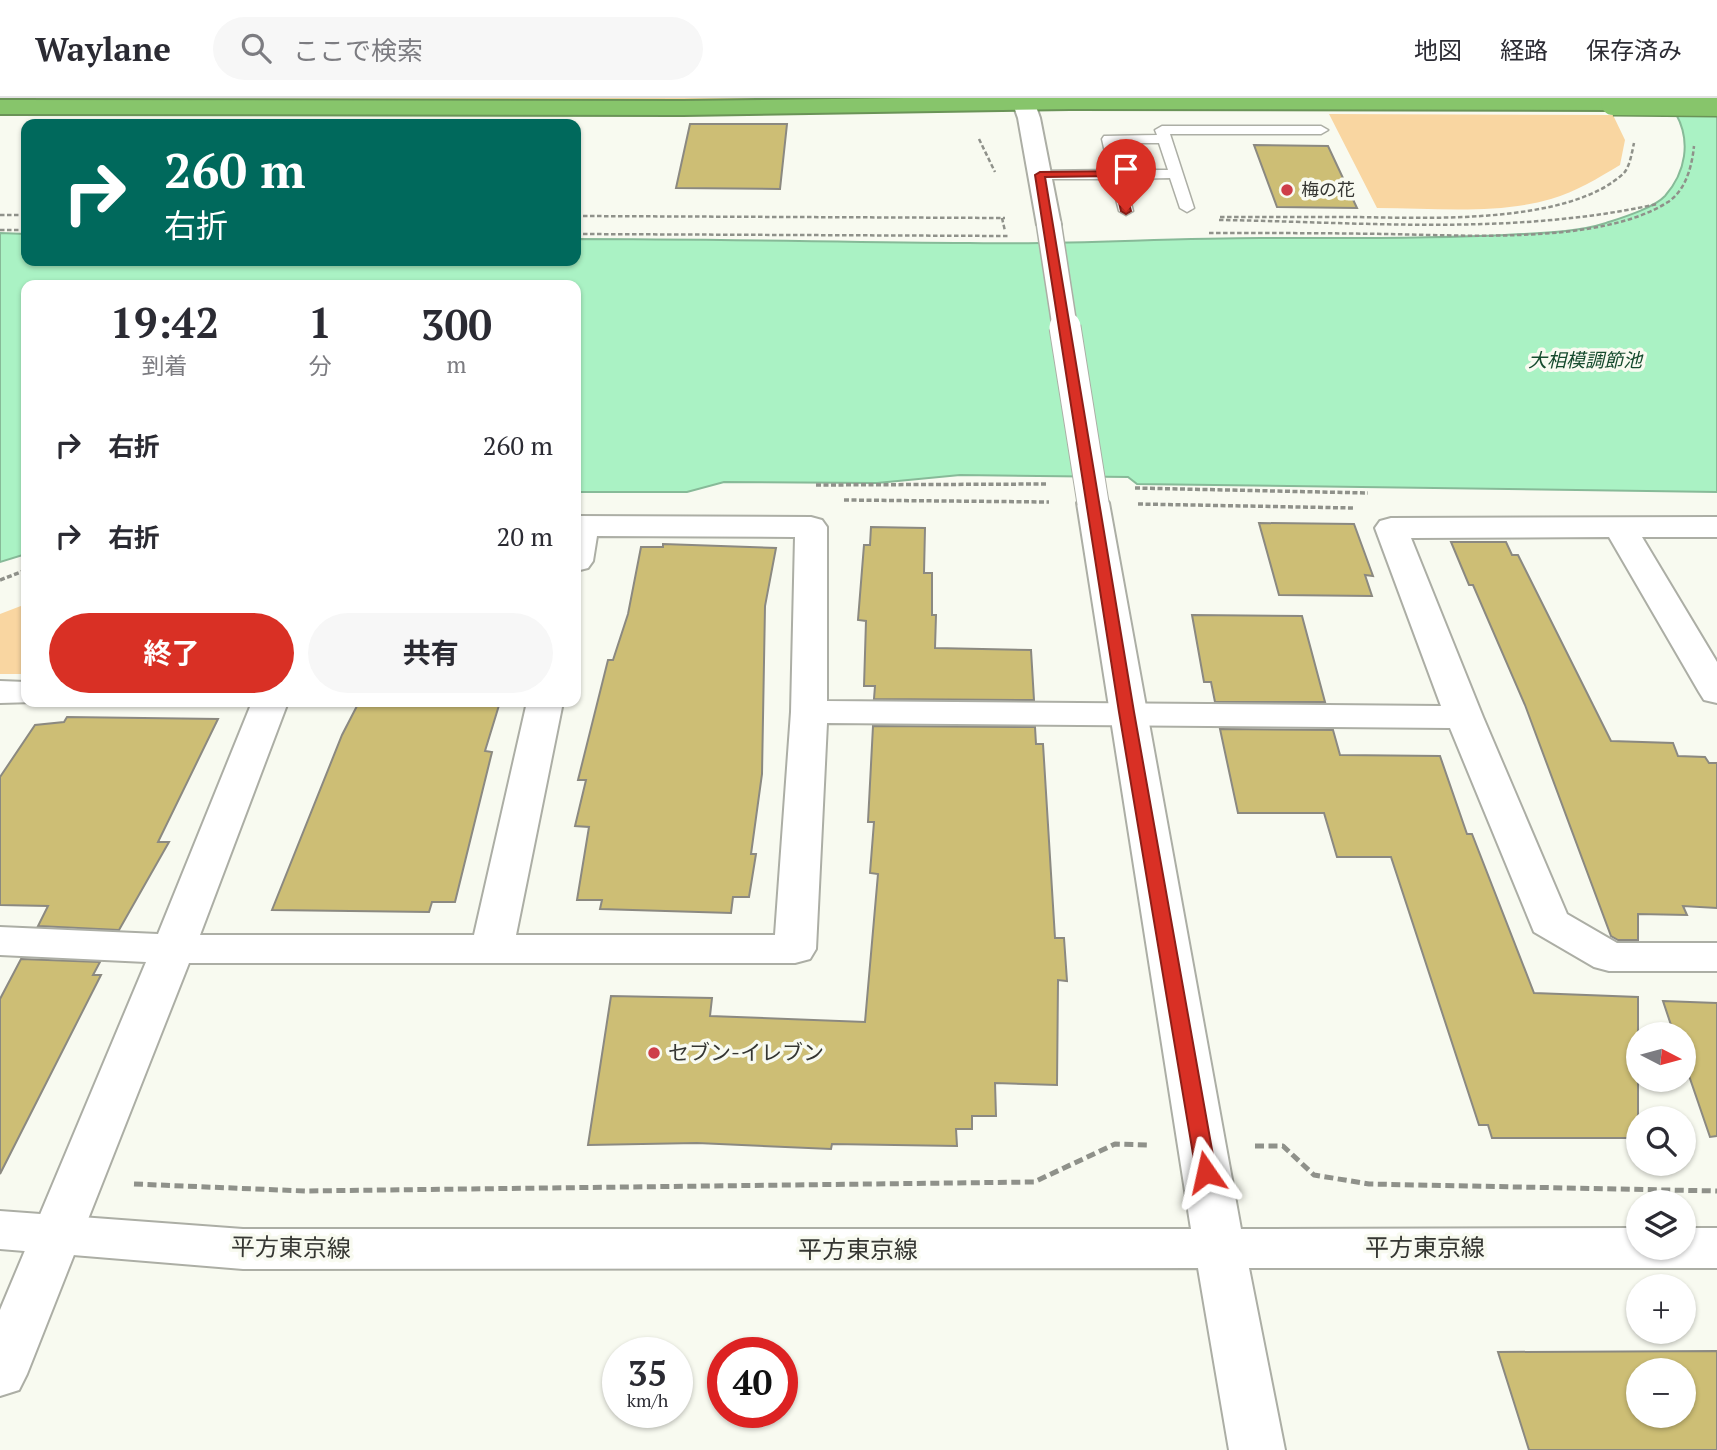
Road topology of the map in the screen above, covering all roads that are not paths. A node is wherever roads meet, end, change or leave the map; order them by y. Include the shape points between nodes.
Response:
1 (1022, 100) edge
2 (1251, 102) junction
3 (1717, 104) edge
4 (0, 107) edge
5 (1256, 130) junction
6 (1321, 130) dead end
7 (1165, 139) junction
8 (1117, 173) junction
9 (1176, 174) junction
10 (1040, 175) junction
11 (1187, 208) dead end
12 (1126, 211) dead end
13 (581, 526) edge
14 (1717, 527) edge
15 (1620, 528) junction
16 (0, 692) edge
17 (1717, 692) edge
18 (21, 693) edge
19 (268, 707) edge
20 (544, 707) edge
21 (809, 712) junction
22 (1126, 712) junction
23 (1464, 717) junction
24 (0, 941) edge
25 (492, 948) junction
26 (173, 949) junction
27 (1717, 957) edge
28 (0, 1230) edge
29 (56, 1235) junction
30 (1717, 1248) edge
31 (1221, 1249) junction
32 (0, 1374) edge
33 (1256, 1450) edge

1 - 2 highway
1 - 4 highway via 682,108
1 - 10 street
2 - 3 highway, bridge
2 - 5 lane
5 - 6 lane
5 - 7 lane via 1162,130
7 - 8 lane via 1109,139
7 - 9 lane
8 - 9 lane
8 - 10 lane
8 - 12 lane
9 - 11 lane
10 - 22 street, bridge via 1110,495
13 - 21 street via 811,527
14 - 15 street
15 - 17 street
15 - 23 street via 1391,528
16 - 18 street
19 - 26 street
20 - 25 street
21 - 22 street
21 - 25 street via 795,949
22 - 23 street
22 - 31 street
23 - 27 street via 1549,922 1609,957
24 - 26 street
25 - 26 street
26 - 29 street
28 - 29 street, 平方東京線
29 - 31 street, 平方東京線 via 257,1249
29 - 32 street
30 - 31 street, 平方東京線
31 - 33 street

